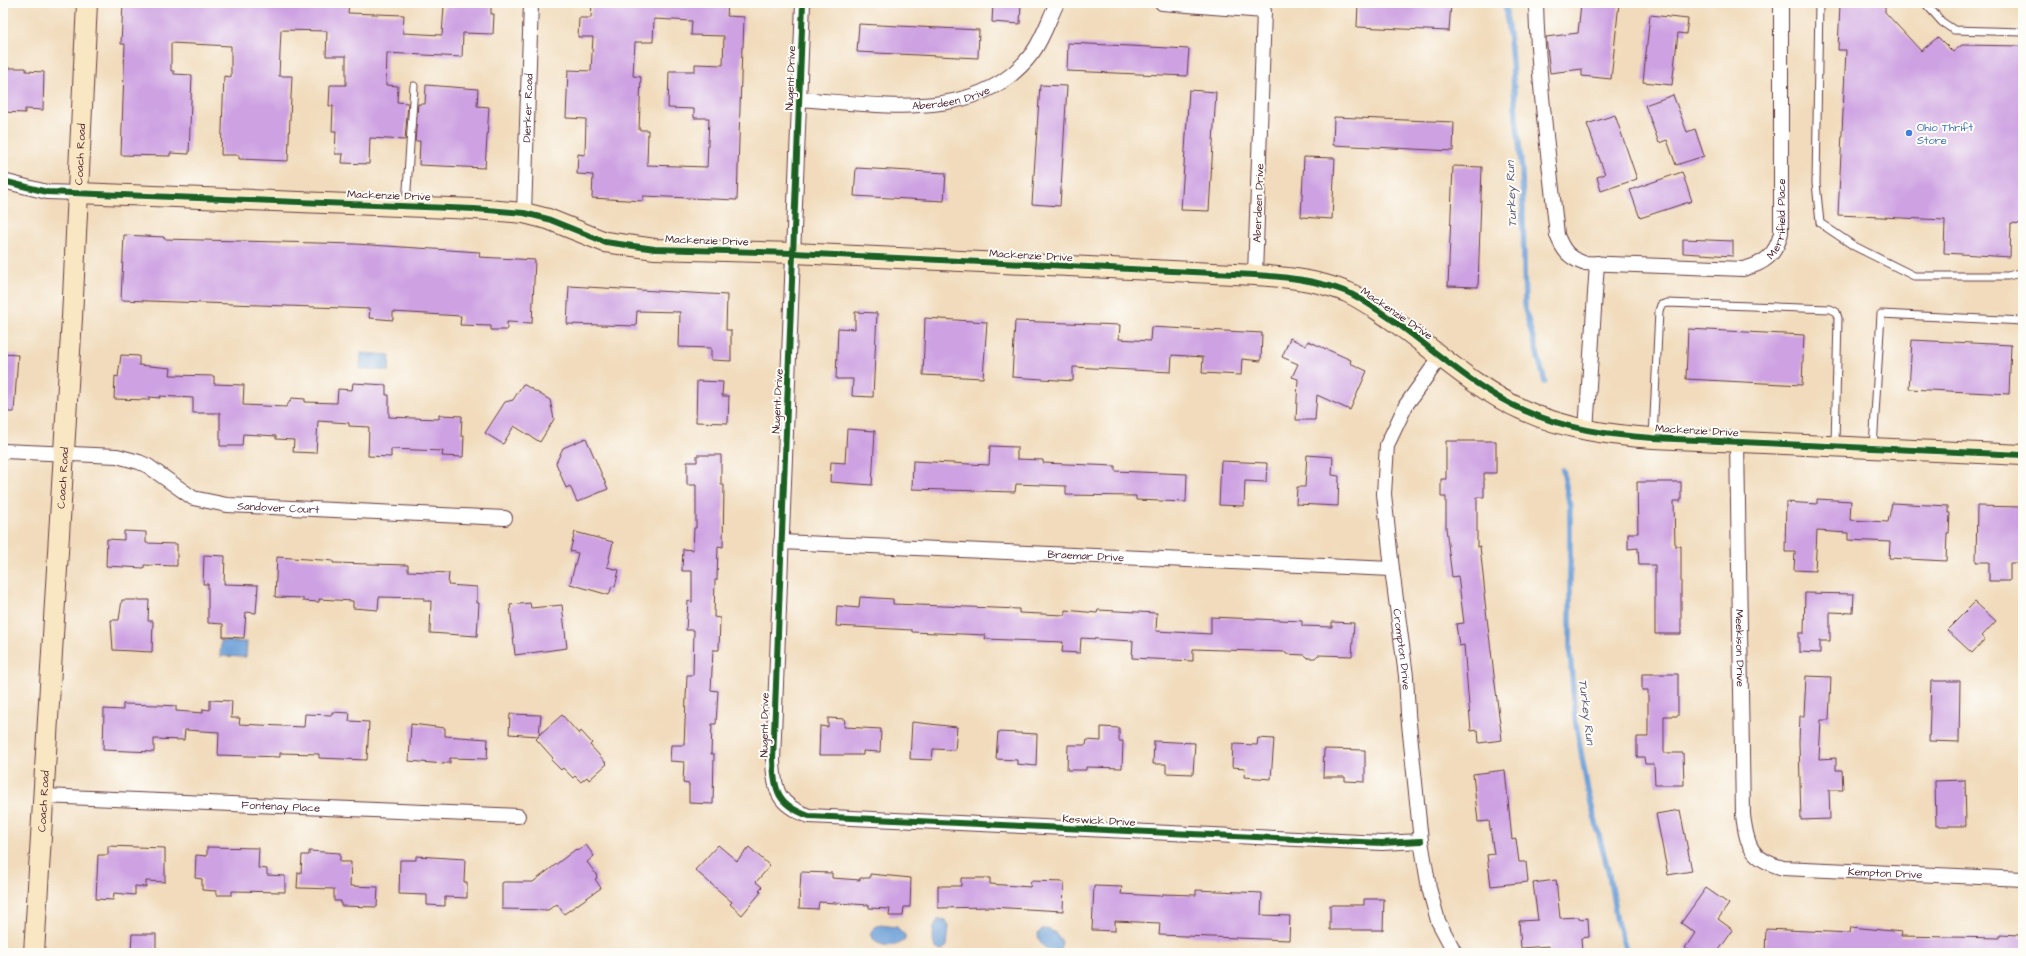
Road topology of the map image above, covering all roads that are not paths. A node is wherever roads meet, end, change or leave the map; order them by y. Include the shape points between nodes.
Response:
1 (87, 3) edge
2 (531, 3) edge
3 (803, 3) edge
4 (1057, 3) edge
5 (1162, 3) edge
6 (1536, 3) edge
7 (1781, 3) edge
8 (1819, 3) edge
9 (1926, 3) edge
10 (1269, 7) edge
11 (2023, 32) edge
12 (414, 86) dead end
13 (799, 99) junction
14 (3, 181) edge
15 (78, 193) junction
16 (406, 206) junction
17 (524, 213) junction
18 (794, 253) junction
19 (1597, 263) junction
20 (2023, 272) edge
21 (1255, 275) junction
22 (2023, 321) edge
23 (1441, 356) junction
24 (1586, 431) junction
25 (1653, 438) junction
26 (1737, 442) junction
27 (1835, 446) junction
28 (1872, 448) junction
29 (3, 451) edge
30 (64, 454) junction
31 (2023, 455) edge
32 (506, 518) dead end
33 (780, 542) junction
34 (1392, 569) junction
35 (43, 796) junction
36 (781, 799) joint
37 (518, 816) dead end
38 (1421, 841) junction
39 (1753, 852) joint
40 (2023, 879) edge
41 (34, 953) edge
42 (1454, 953) edge

1 - 15 street, Coach Road
2 - 17 street, Dierker Road
3 - 13 street, Nugent Drive
4 - 13 street, Aberdeen Drive via 1040,41 1024,62 1005,79 982,93 949,103 916,106
5 - 10 street, Aberdeen Drive
6 - 19 street, Merrifield Place via 1537,46 1558,235 1563,250 1572,258
7 - 19 street, Merrifield Place via 1782,222 1779,244 1773,254 1759,264 1743,269
8 - 20 lane via 1816,183 1820,223 1854,246 1914,276 2008,276
9 - 11 lane via 1942,22 1954,30
10 - 21 street, Aberdeen Drive
12 - 16 lane
13 - 18 street, Nugent Drive
14 - 15 street, Mackenzie Drive via 48,192
15 - 16 street, Mackenzie Drive
15 - 30 street, Coach Road
16 - 17 street, Mackenzie Drive
17 - 18 street, Mackenzie Drive via 548,219 605,242 631,246
18 - 21 street, Mackenzie Drive
18 - 33 street, Nugent Drive
19 - 24 street
21 - 23 street, Mackenzie Drive via 1309,280 1348,293 1371,306
22 - 28 lane via 1881,314
23 - 24 street, Mackenzie Drive via 1474,382 1523,410
23 - 34 street, Crompton Drive via 1406,405 1387,445 1384,494
24 - 25 street, Mackenzie Drive
25 - 26 street, Mackenzie Drive
25 - 27 lane via 1661,306 1667,303 1830,309 1836,312 1838,318
26 - 27 street, Mackenzie Drive
26 - 39 street, Meekison Drive via 1743,815 1745,834
27 - 28 street, Mackenzie Drive
28 - 31 street, Mackenzie Drive
29 - 30 street, Sandover Court
30 - 32 street, Sandover Court via 117,456 139,462 193,498 227,506
30 - 35 street, Coach Road
33 - 34 street, Braemar Drive
33 - 36 street, Nugent Drive via 773,760 774,780
34 - 38 street, Crompton Drive via 1406,676
35 - 37 street, Fontenay Place
35 - 41 street, Coach Road
36 - 38 street, Keswick Drive via 793,810 809,816 1382,843
38 - 42 street, Crompton Drive via 1429,888 1438,920
39 - 40 street, Kempton Drive via 1766,863 1784,868

